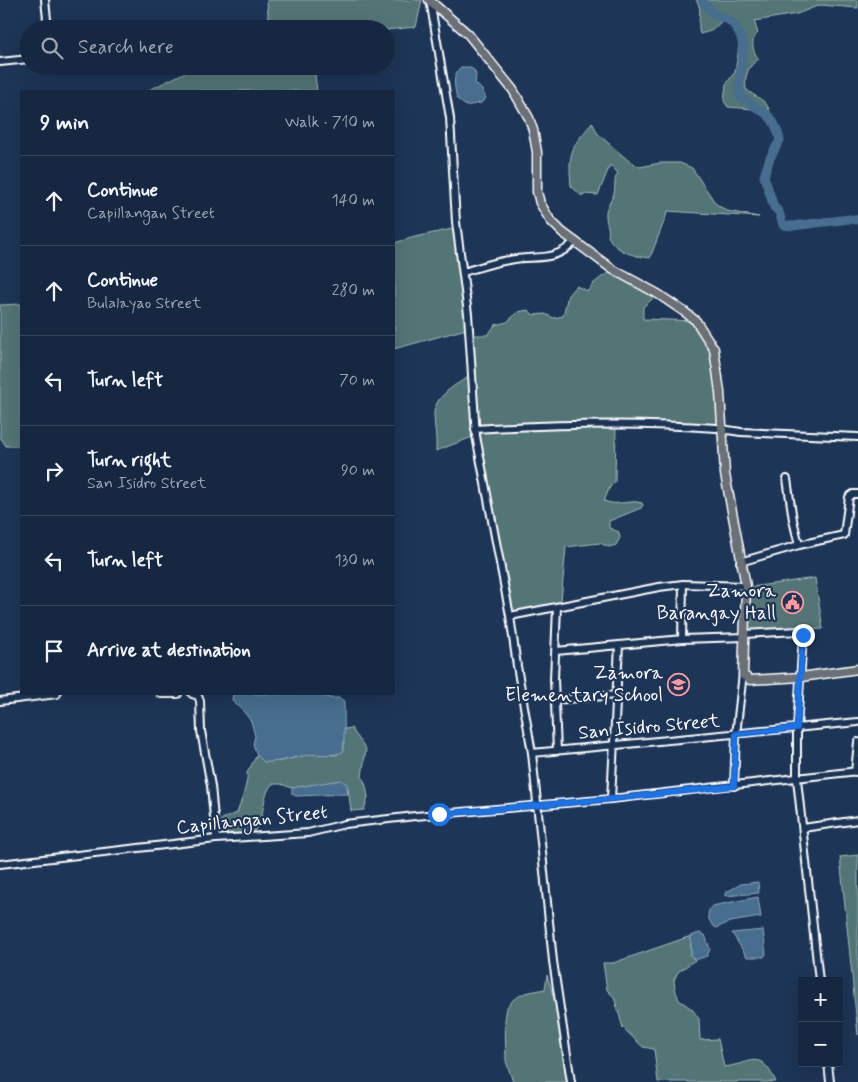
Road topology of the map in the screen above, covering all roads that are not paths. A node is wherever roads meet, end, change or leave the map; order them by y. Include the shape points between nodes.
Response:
1 (44, 0) edge
2 (430, 1) edge
3 (47, 20) edge
4 (20, 60) edge
5 (0, 62) edge
6 (575, 241) junction
7 (463, 272) junction
8 (719, 428) junction
9 (475, 429) junction
10 (858, 437) edge
11 (787, 479) dead end
12 (856, 494) edge
13 (799, 545) junction
14 (740, 562) junction
15 (683, 584) junction
16 (746, 586) junction
17 (557, 607) junction
18 (510, 616) junction
19 (744, 636) junction
20 (682, 639) junction
21 (619, 645) junction
22 (556, 651) junction
23 (858, 669) edge
24 (743, 674) junction
25 (801, 677) junction
26 (50, 695) edge
27 (195, 695) edge
28 (617, 695) junction
29 (554, 700) junction
30 (0, 702) edge
31 (858, 722) edge
32 (797, 728) junction
33 (736, 734) junction
34 (858, 742) edge
35 (613, 745) junction
36 (557, 751) junction
37 (532, 753) junction
38 (857, 772) edge
39 (797, 779) junction
40 (734, 786) junction
41 (611, 799) junction
42 (536, 806) junction
43 (858, 820) edge
44 (803, 828) junction
45 (216, 839) junction
46 (0, 864) edge
47 (819, 977) edge
48 (828, 1067) edge
49 (571, 1082) edge
50 (830, 1082) edge

1 - 3 street
2 - 6 main road via 468,34 513,90 533,130 540,203 550,220
2 - 7 street via 450,118 456,222
4 - 5 street
6 - 7 street via 567,249 547,257 506,260
6 - 8 main road via 612,269 658,294 696,321 714,349 720,392
7 - 9 street via 470,328
8 - 9 street via 589,423
8 - 10 street via 741,432
8 - 14 main road
9 - 18 street
11 - 13 street
12 - 13 street via 849,497 844,536
13 - 14 street
14 - 16 main road
15 - 16 street
15 - 17 street
15 - 20 street
16 - 19 main road
17 - 18 street
17 - 22 street
18 - 37 street
19 - 20 street
19 - 24 main road
19 - 25 street via 801,632
20 - 21 street
21 - 22 street
21 - 28 street
22 - 29 street
23 - 25 main road
24 - 25 main road via 750,680
24 - 33 street
25 - 32 street
26 - 30 street
27 - 45 street via 200,701 201,732
28 - 29 street
28 - 35 street
29 - 36 street
31 - 32 street, San Isidro Street
32 - 33 street, San Isidro Street
32 - 39 street
33 - 35 street, San Isidro Street
33 - 40 street
34 - 38 street
35 - 36 street, San Isidro Street
35 - 41 street
36 - 37 street, San Isidro Street
37 - 42 street
38 - 39 street, Capillangan Street
39 - 40 street, Capillangan Street
39 - 44 street
40 - 41 street, Capillangan Street
41 - 42 street, Capillangan Street
42 - 45 street, Capillangan Street via 346,824 308,833
42 - 49 street via 553,961
43 - 44 street
44 - 47 street
45 - 46 street, Capillangan Street
48 - 50 street

